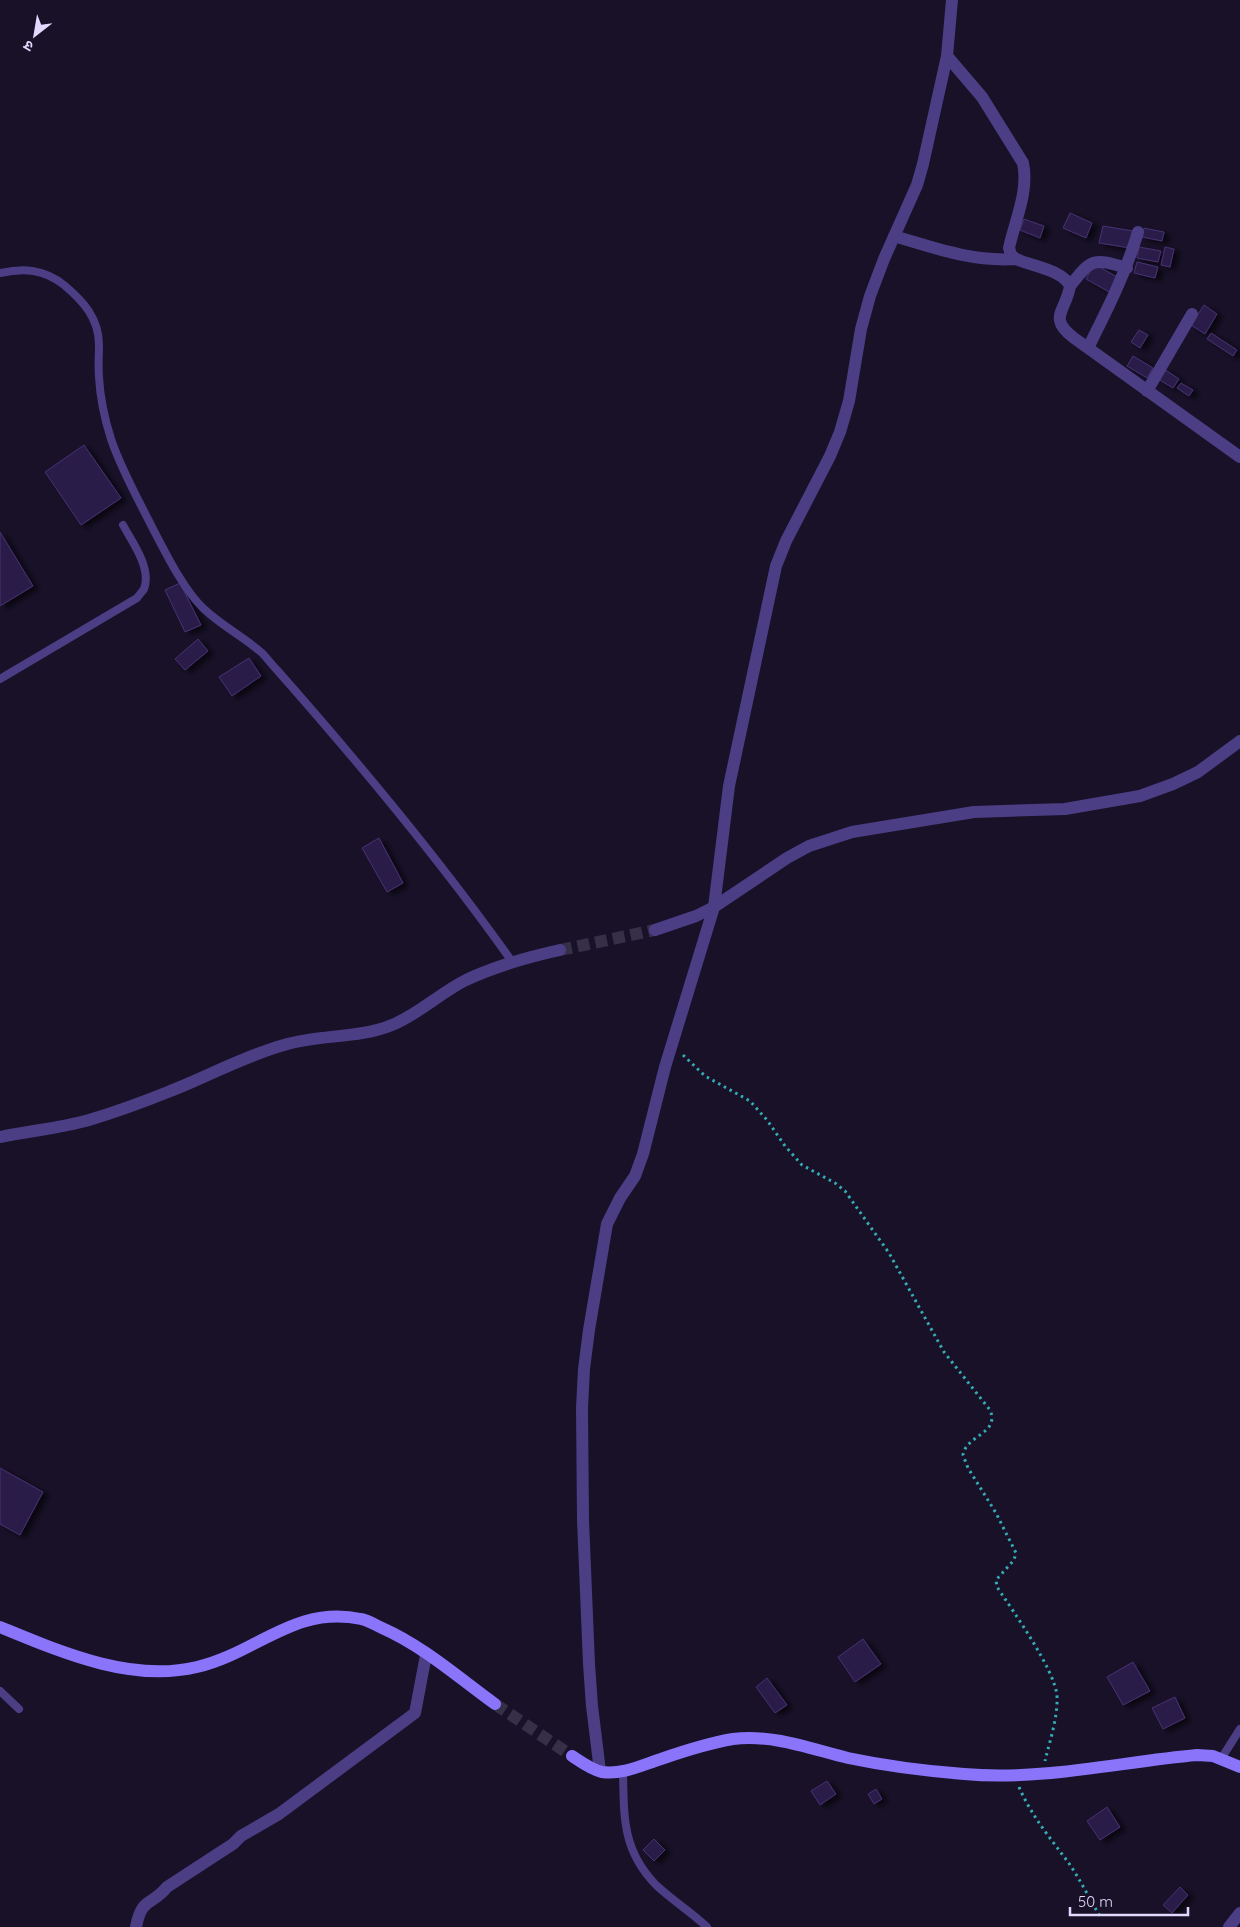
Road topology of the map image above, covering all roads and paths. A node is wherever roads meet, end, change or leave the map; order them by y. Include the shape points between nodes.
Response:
1 (952, 0) edge
2 (947, 56) junction
3 (1138, 232) dead end
4 (894, 236) junction
5 (1016, 259) junction
6 (1127, 268) junction
7 (0, 273) edge
8 (1070, 286) junction
9 (1192, 314) dead end
10 (1088, 348) junction
11 (1147, 391) junction
12 (1240, 457) edge
13 (123, 525) dead end
14 (0, 679) edge
15 (1240, 741) edge
16 (714, 907) junction
17 (655, 930) tunnel mouth
18 (560, 950) tunnel mouth
19 (513, 963) junction
20 (673, 1044) junction
21 (0, 1136) edge
22 (0, 1627) edge
23 (426, 1655) junction
24 (0, 1691) edge
25 (495, 1704) tunnel mouth
26 (19, 1709) dead end
27 (1240, 1729) edge
28 (572, 1756) tunnel mouth
29 (1221, 1759) junction
30 (1240, 1767) edge
31 (600, 1771) junction
32 (623, 1771) junction
33 (1042, 1774) junction
34 (1014, 1776) junction
35 (1240, 1913) edge
36 (1101, 1918) dead end
37 (136, 1927) edge
38 (707, 1927) edge
39 (1229, 1927) edge

1 - 2 street
2 - 4 street via 917,185
2 - 5 street via 982,97 1023,163 1024,190 1009,248
3 - 6 street
4 - 5 street via 969,256
4 - 16 street via 870,296 861,329 850,401 840,432 776,566 728,786
5 - 8 street via 1060,275
6 - 8 street via 1098,260 1082,270
6 - 10 street
7 - 19 lane via 38,271 56,278 85,304 94,319 99,342 99,377 111,439 131,487 191,593 218,622 262,654 299,696 421,841
8 - 10 street via 1059,318 1060,326
9 - 11 street
10 - 11 street
11 - 12 street
13 - 14 lane via 141,558 146,576 144,588 137,598
15 - 16 street via 1198,772 1140,796 1065,809 974,812 852,832 809,846
16 - 17 street
16 - 20 street
18 - 19 street
19 - 21 street via 465,981 391,1026 284,1044 166,1093 88,1120
20 - 31 street via 653,1110 644,1154 607,1224 584,1369 585,1593 592,1706
20 - 33 path via 705,1076 750,1101 802,1165 845,1191 889,1253 944,1352 990,1410 991,1425 966,1446 963,1455 1016,1553 1014,1560 996,1580 997,1587 1054,1683 1057,1696
22 - 23 street via 105,1664 170,1672 222,1659 290,1625 317,1617 340,1615 364,1619 388,1630
23 - 25 street
23 - 37 street via 415,1713 278,1814 152,1898 142,1908
24 - 26 lane
27 - 29 lane
28 - 31 street
29 - 30 street
29 - 33 street via 1197,1755
31 - 32 street
32 - 34 street via 701,1746 750,1739 786,1742 896,1767 966,1775
32 - 38 lane via 626,1826 634,1856 657,1885
33 - 34 street
34 - 36 path via 1026,1803 1069,1863
35 - 39 street

